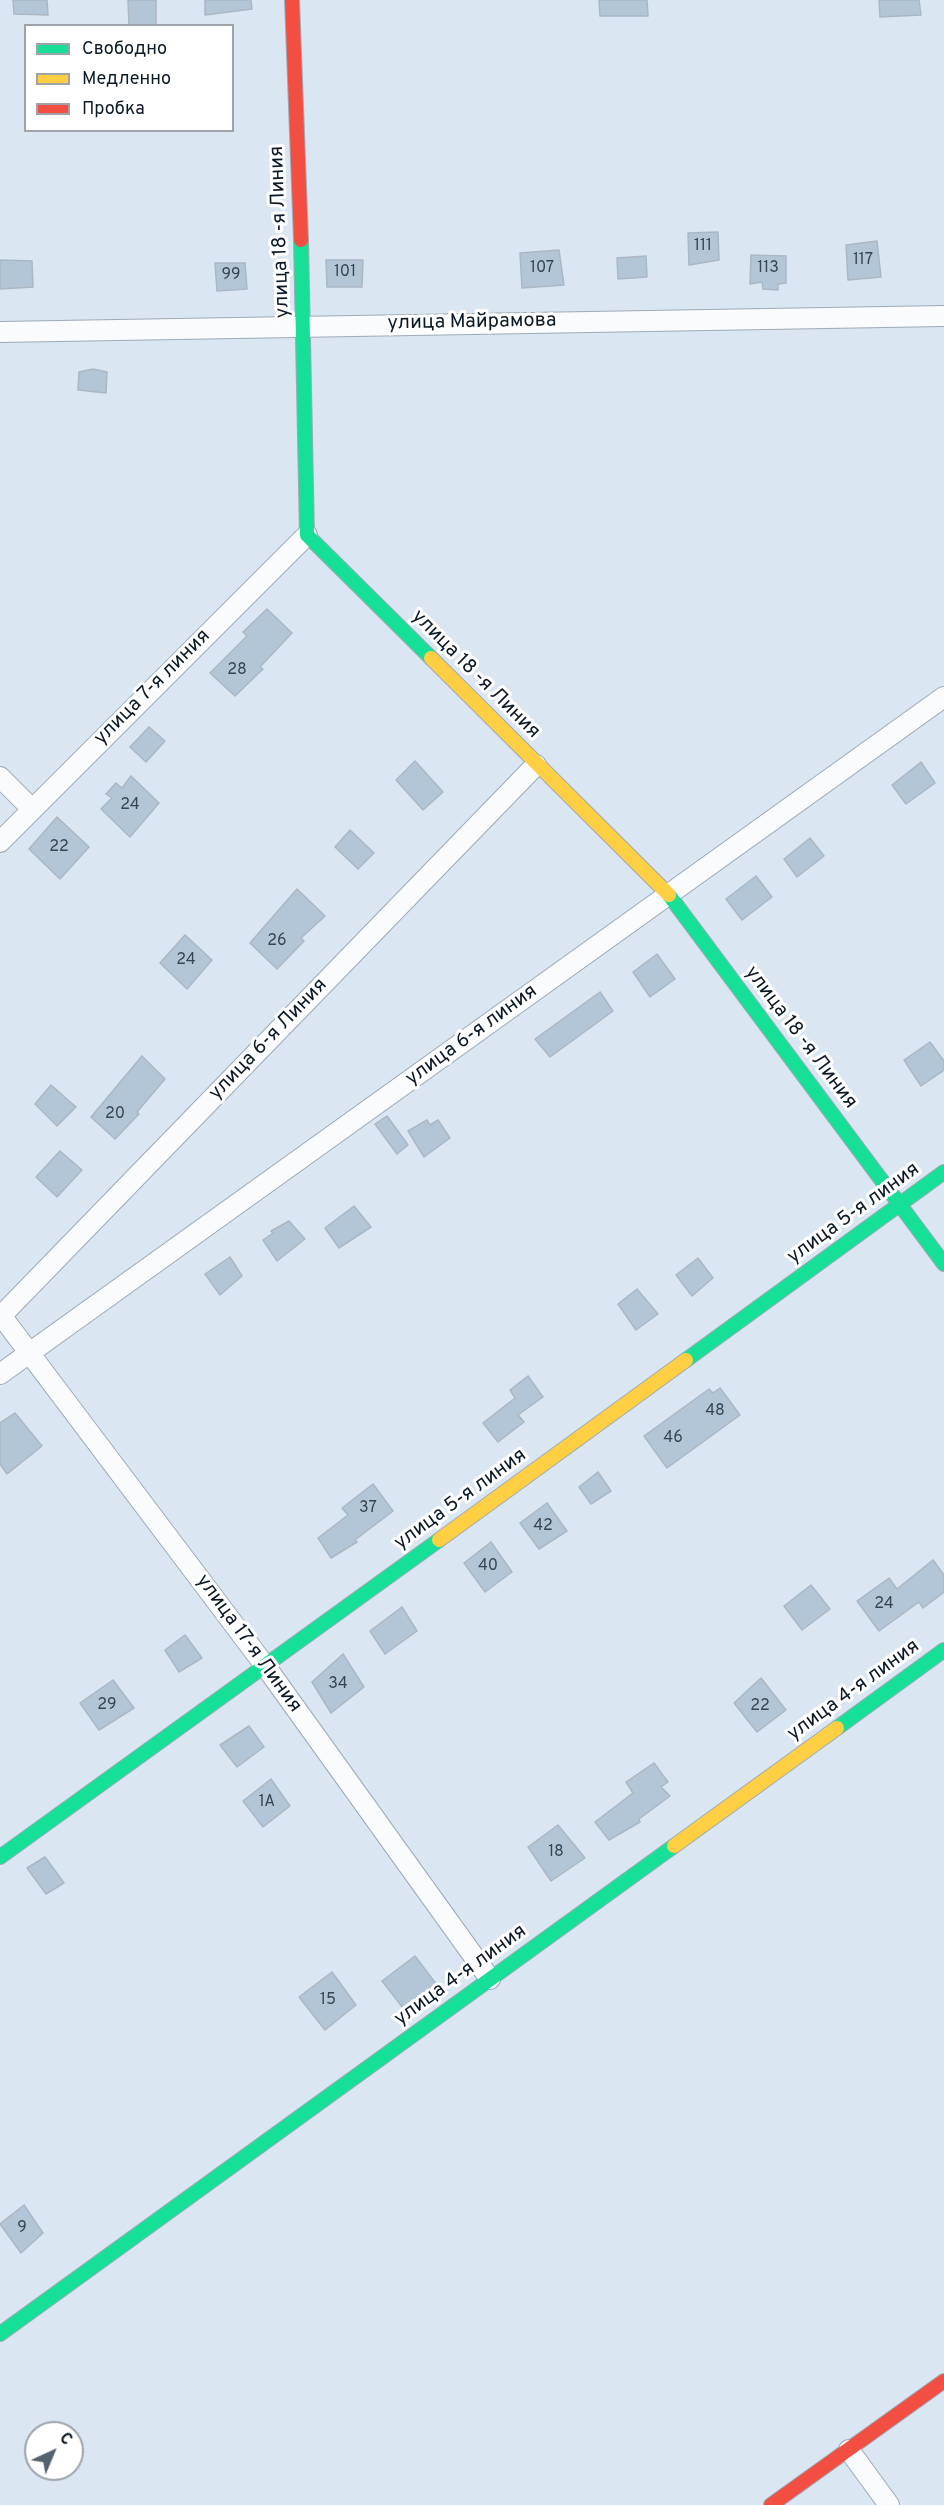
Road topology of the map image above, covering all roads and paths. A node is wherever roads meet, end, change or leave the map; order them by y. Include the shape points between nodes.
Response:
1 (292, 0) edge
2 (944, 316) edge
3 (304, 326) junction
4 (0, 332) edge
5 (307, 535) junction
6 (944, 698) edge
7 (536, 765) junction
8 (0, 777) edge
9 (32, 809) junction
10 (0, 842) edge
11 (669, 895) junction
12 (944, 1172) edge
13 (900, 1204) junction
14 (944, 1264) edge
15 (1, 1315) edge
16 (30, 1352) junction
17 (0, 1374) edge
18 (944, 1650) edge
19 (266, 1667) junction
20 (0, 1857) edge
21 (490, 1979) junction
22 (1, 2331) edge
23 (944, 2381) edge
24 (849, 2450) junction
25 (771, 2505) edge
26 (889, 2505) edge

1 - 3 main road, улица 18 -я Линия
2 - 3 street, улица Майрамова
3 - 4 street, улица Майрамова
3 - 5 main road, улица 18 -я Линия
5 - 7 main road, улица 18 -я Линия
5 - 9 street, улица 7-я линия
6 - 11 street, улица 6-я линия
7 - 11 main road, улица 18 -я Линия
7 - 15 street, улица 6-я Линия
8 - 9 street
9 - 10 street, улица 7-я линия
11 - 13 main road, улица 18 -я Линия
11 - 16 street, улица 6-я линия
12 - 13 main road, улица 5-я линия
13 - 14 main road, улица 18 -я Линия
13 - 19 main road, улица 5-я линия
15 - 16 street, улица 17-я Линия
16 - 17 street, улица 6-я линия
16 - 19 street, улица 17-я Линия
18 - 21 main road, улица 4-я линия
19 - 20 main road, улица 5-я линия
19 - 21 street, улица 17-я Линия
21 - 22 main road, улица 4-я линия
23 - 24 main road
24 - 25 main road
24 - 26 street

